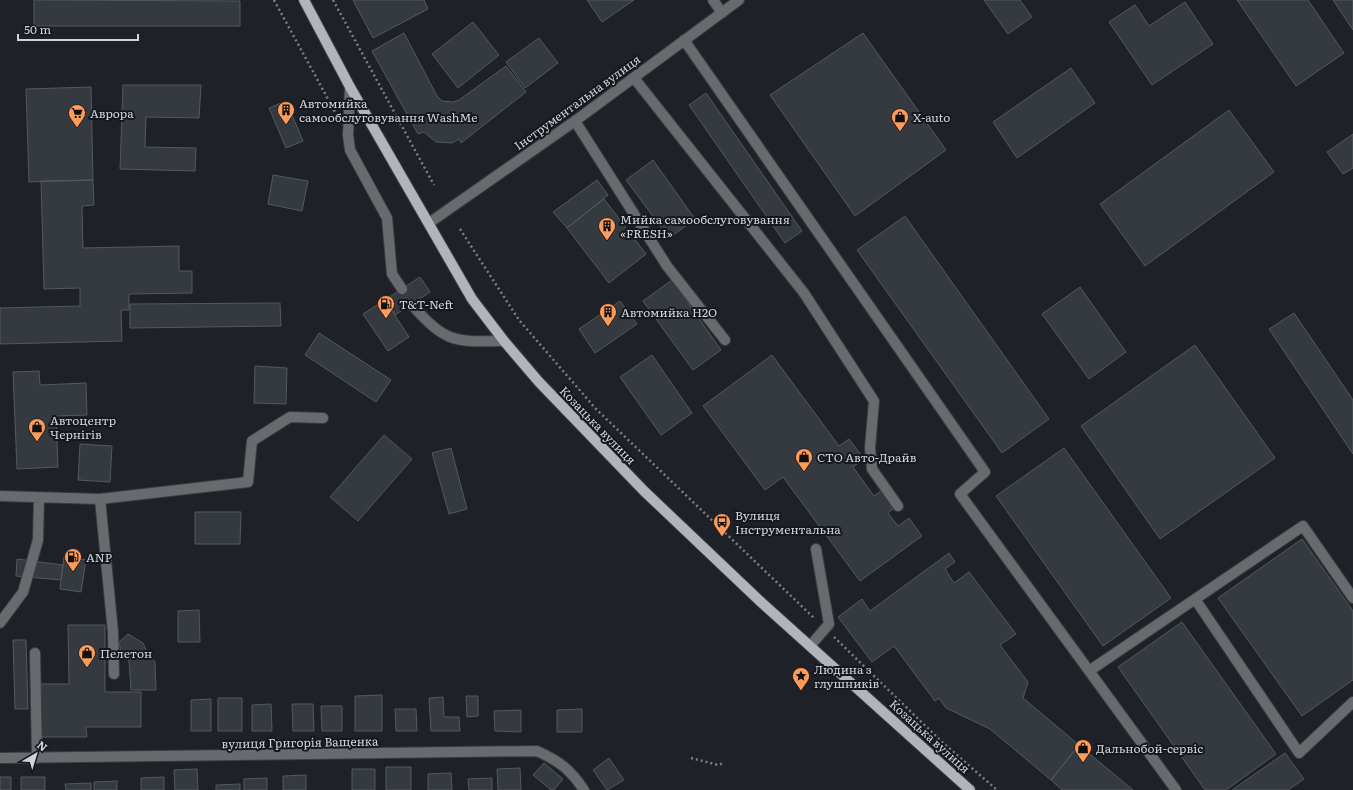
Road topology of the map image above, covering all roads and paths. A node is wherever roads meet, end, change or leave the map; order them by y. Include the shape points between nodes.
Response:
1 (274, 0) edge
2 (304, 0) edge
3 (333, 0) edge
4 (713, 0) edge
5 (739, 0) edge
6 (722, 13) junction
7 (684, 40) junction
8 (634, 78) junction
9 (350, 87) junction
10 (337, 115) dead end
11 (575, 121) junction
12 (434, 185) dead end
13 (429, 223) junction
14 (460, 229) dead end
15 (402, 289) tunnel mouth
16 (412, 304) tunnel mouth
17 (725, 340) dead end
18 (504, 341) junction
19 (323, 418) dead end
20 (0, 496) edge
21 (39, 498) junction
22 (100, 499) junction
23 (898, 506) dead end
24 (816, 549) dead end
25 (1353, 598) edge
26 (1195, 599) junction
27 (0, 623) edge
28 (825, 629) junction
29 (810, 646) junction
30 (35, 653) dead end
31 (1088, 670) junction
32 (114, 674) dead end
33 (1353, 702) edge
34 (0, 758) edge
35 (37, 758) junction
36 (691, 758) dead end
37 (724, 763) dead end
38 (584, 790) edge
39 (970, 790) edge
40 (996, 790) edge
41 (1176, 790) edge

1 - 10 path
2 - 9 main road, Козацька вулиця
3 - 12 path
4 - 6 street
5 - 6 street, Інструментальна вулиця
6 - 7 street, Інструментальна вулиця
7 - 8 street, Інструментальна вулиця
7 - 31 street via 985,472 960,494
8 - 11 street, Інструментальна вулиця
8 - 23 street via 804,293 874,401 870,448 872,469
9 - 13 main road, Козацька вулиця
9 - 15 street via 350,150 387,218 392,274
11 - 13 street, Інструментальна вулиця
11 - 17 street via 667,266
13 - 18 main road, Козацька вулиця via 472,299
14 - 28 path via 519,320 596,409
16 - 18 street via 439,332 453,339 472,342
18 - 29 main road, Козацька вулиця via 539,382 644,491
19 - 22 street via 290,417 252,441 248,482
20 - 21 street
21 - 22 street
21 - 27 street via 38,540 23,592
22 - 32 street via 113,632
24 - 28 street via 829,624
25 - 26 street via 1303,526
26 - 31 street
26 - 33 street via 1299,753
28 - 29 street
28 - 40 path via 942,742
29 - 39 main road, Козацька вулиця
30 - 35 street
31 - 41 street
34 - 35 street, вулиця Григорія Ващенка
35 - 38 street, вулиця Григорія Ващенка via 537,751 557,760 573,774
36 - 37 path via 718,765

